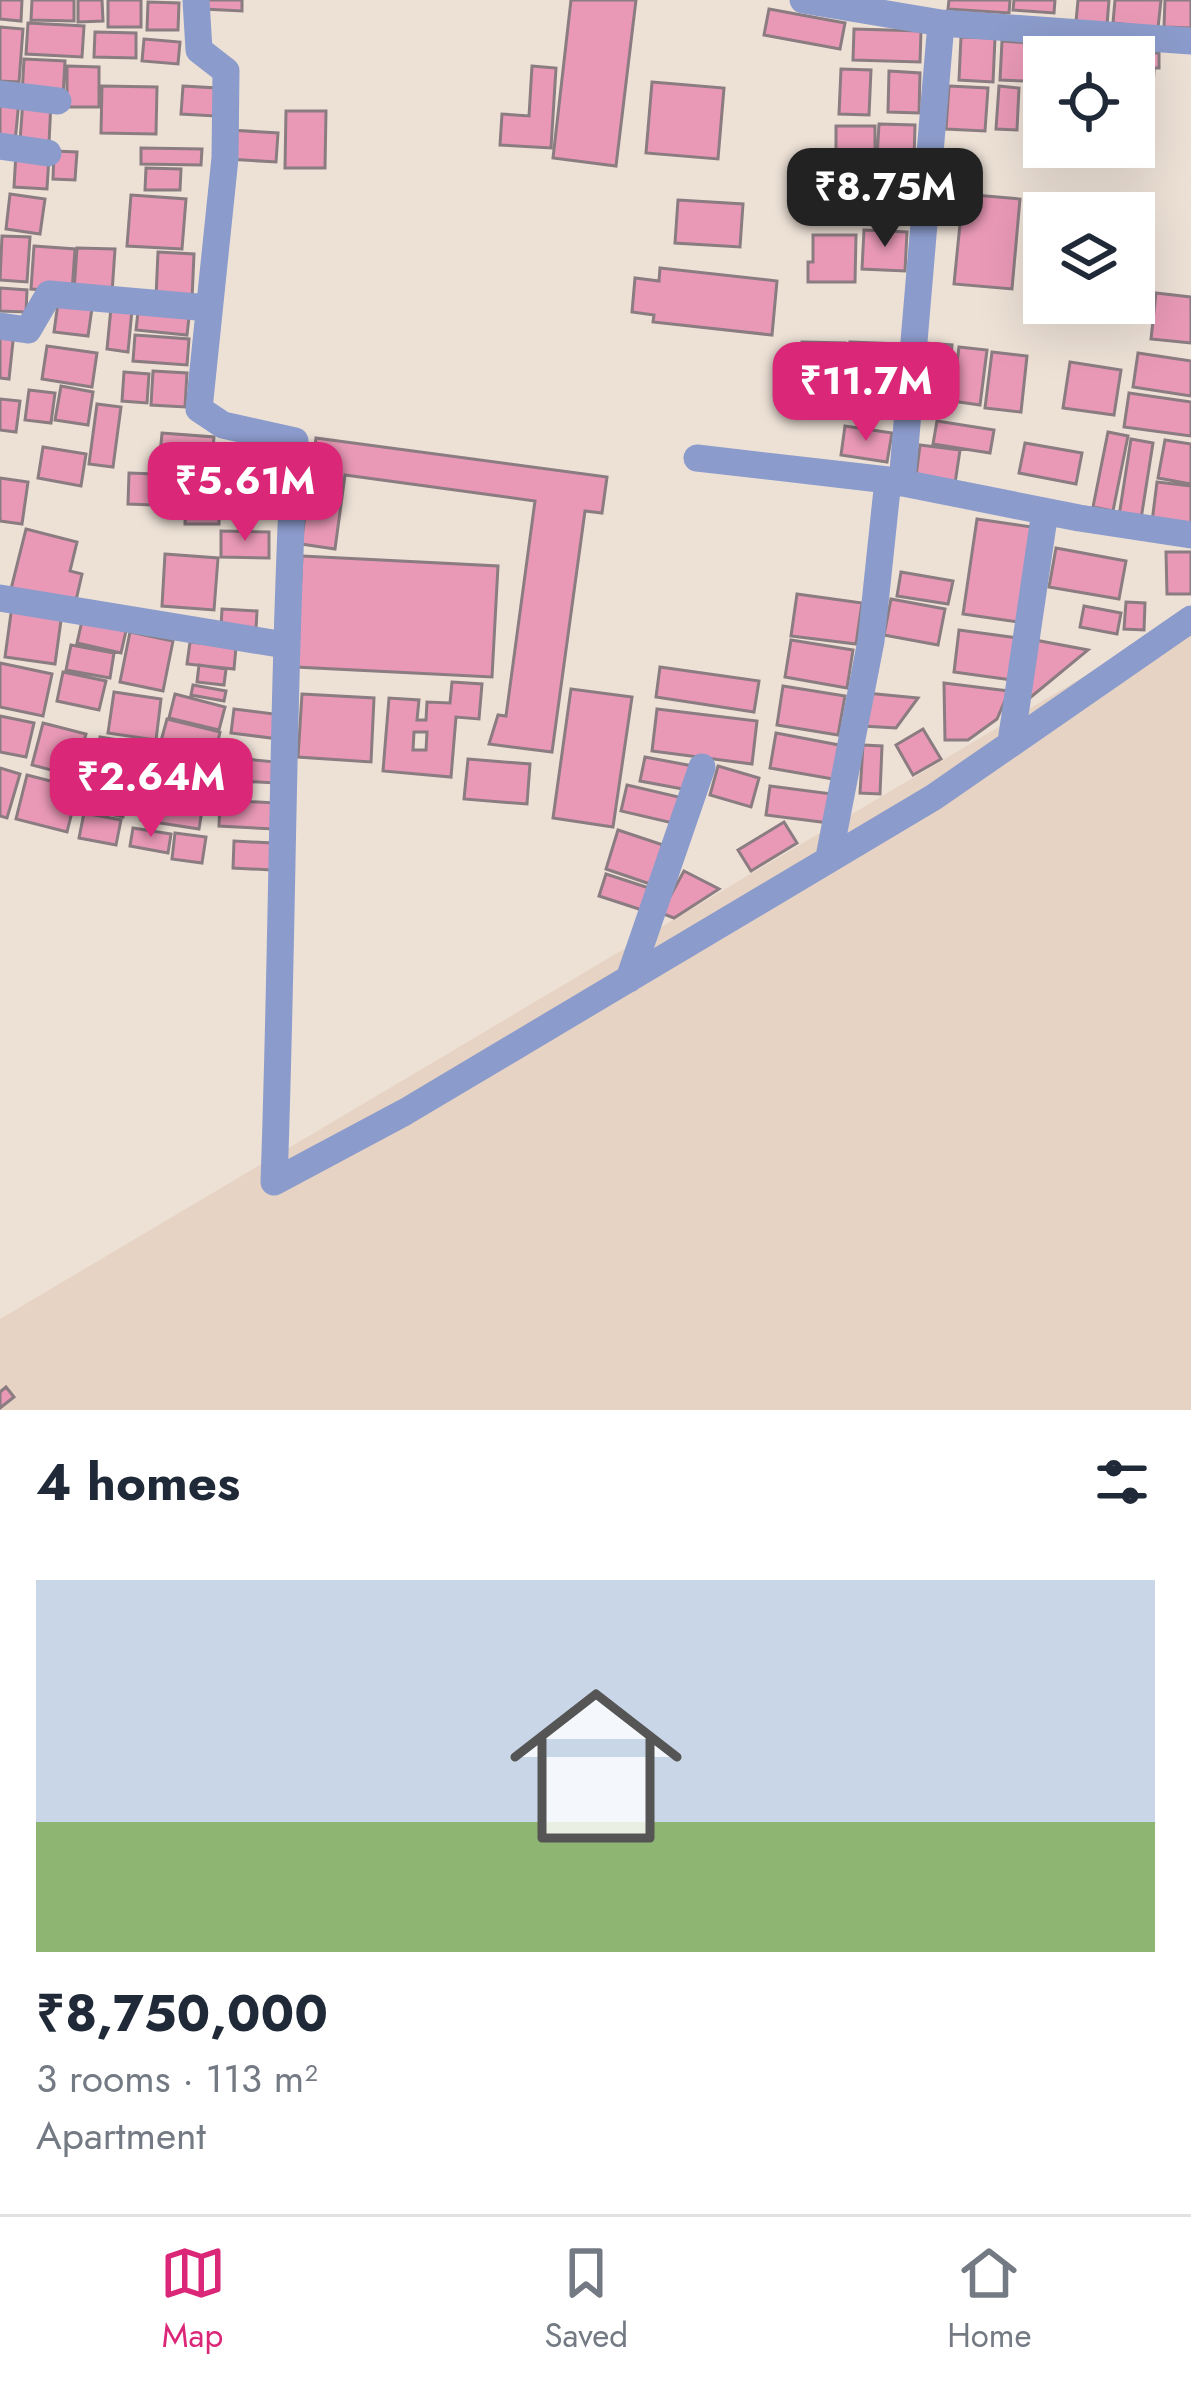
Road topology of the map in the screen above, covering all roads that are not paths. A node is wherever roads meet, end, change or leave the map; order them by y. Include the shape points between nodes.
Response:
1 (196, 0) edge
2 (802, 0) edge
3 (941, 23) junction
4 (1191, 41) edge
5 (0, 94) edge
6 (58, 101) dead end
7 (0, 146) edge
8 (48, 153) dead end
9 (209, 308) junction
10 (0, 326) edge
11 (697, 458) dead end
12 (895, 482) junction
13 (1046, 512) junction
14 (1191, 535) edge
15 (0, 598) edge
16 (1191, 619) edge
17 (285, 645) junction
18 (1011, 742) junction
19 (702, 767) dead end
20 (829, 857) junction
21 (629, 979) junction

1 - 9 street via 199,50 226,71
2 - 3 street
3 - 4 street
3 - 12 street
5 - 6 street
7 - 8 street
9 - 10 street via 49,294 28,330
9 - 17 street via 199,409 224,425 295,441
11 - 12 street
12 - 13 street
12 - 20 street
13 - 14 street
13 - 18 street
15 - 17 street
16 - 18 street
17 - 21 street via 274,1182
18 - 20 street
19 - 21 street
20 - 21 street

